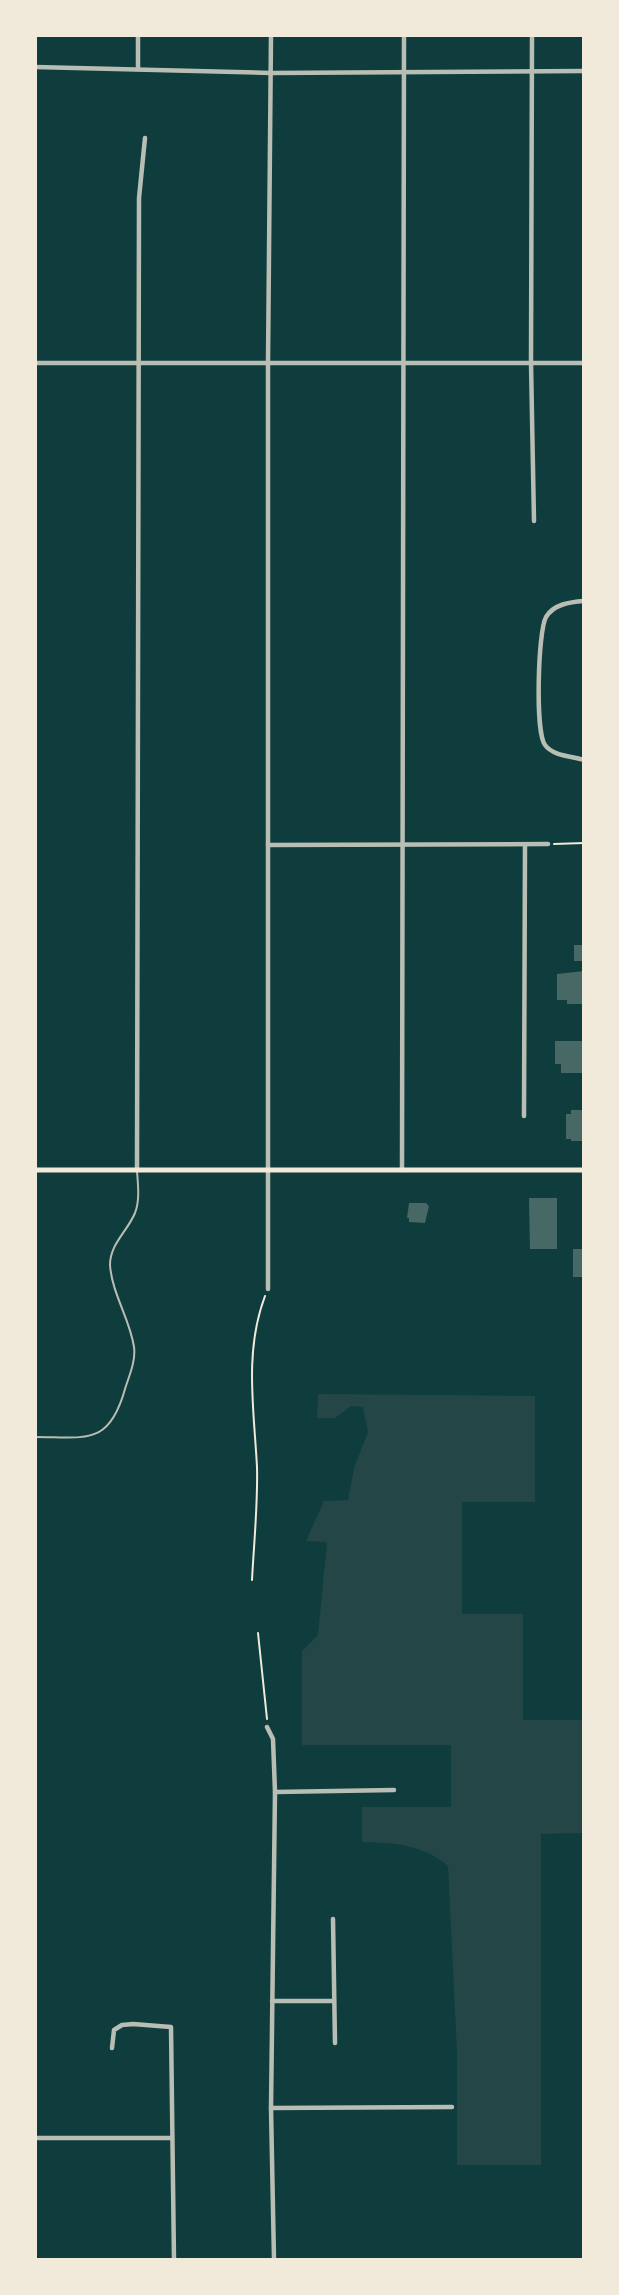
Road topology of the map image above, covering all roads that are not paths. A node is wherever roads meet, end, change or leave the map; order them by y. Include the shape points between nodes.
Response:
1 (138, 35) edge
2 (271, 35) edge
3 (404, 35) edge
4 (532, 35) edge
5 (35, 66) edge
6 (138, 69) junction
7 (404, 71) junction
8 (584, 71) edge
9 (532, 72) junction
10 (271, 73) junction
11 (145, 138) dead end
12 (35, 363) edge
13 (268, 363) junction
14 (531, 363) junction
15 (584, 363) edge
16 (138, 364) junction
17 (402, 364) junction
18 (534, 521) dead end
19 (584, 601) edge
20 (584, 760) edge
21 (402, 844) junction
22 (548, 844) road end
23 (268, 845) junction
24 (525, 845) junction
25 (524, 1116) dead end
26 (35, 1170) edge
27 (137, 1170) junction
28 (268, 1170) junction
29 (402, 1170) junction
30 (584, 1170) edge
31 (268, 1289) road end
32 (35, 1437) edge
33 (267, 1727) road end
34 (394, 1790) dead end
35 (275, 1792) junction
36 (333, 1919) dead end
37 (272, 2001) junction
38 (334, 2001) junction
39 (334, 2043) dead end
40 (112, 2048) dead end
41 (452, 2107) dead end
42 (271, 2108) junction
43 (35, 2138) edge
44 (172, 2138) junction
45 (174, 2260) edge
46 (274, 2260) edge

1 - 6 street
2 - 10 street
3 - 7 street
4 - 9 street
5 - 6 street
6 - 10 street
7 - 9 street
7 - 10 street
7 - 17 street
8 - 9 street
9 - 14 street
10 - 13 street
11 - 16 street via 139,198
12 - 16 street
13 - 16 street
13 - 17 street
13 - 23 street
14 - 15 street
14 - 17 street
14 - 18 street
16 - 27 street
17 - 21 street
19 - 20 street via 558,606 544,624 539,724 542,740 551,750
21 - 23 street
21 - 24 street
21 - 29 street
22 - 24 street
23 - 28 street
24 - 25 street
26 - 27 main road
27 - 28 main road
27 - 32 lane via 136,1209 111,1260 113,1282 134,1350 120,1406 109,1426 95,1434
28 - 29 main road
28 - 31 street
29 - 30 main road
33 - 35 street via 274,1739
34 - 35 street
35 - 37 street
36 - 38 street
37 - 38 street
37 - 42 street
38 - 39 street
40 - 44 street via 114,2030 121,2025 171,2027
41 - 42 street
42 - 46 street
43 - 44 street
44 - 45 street

